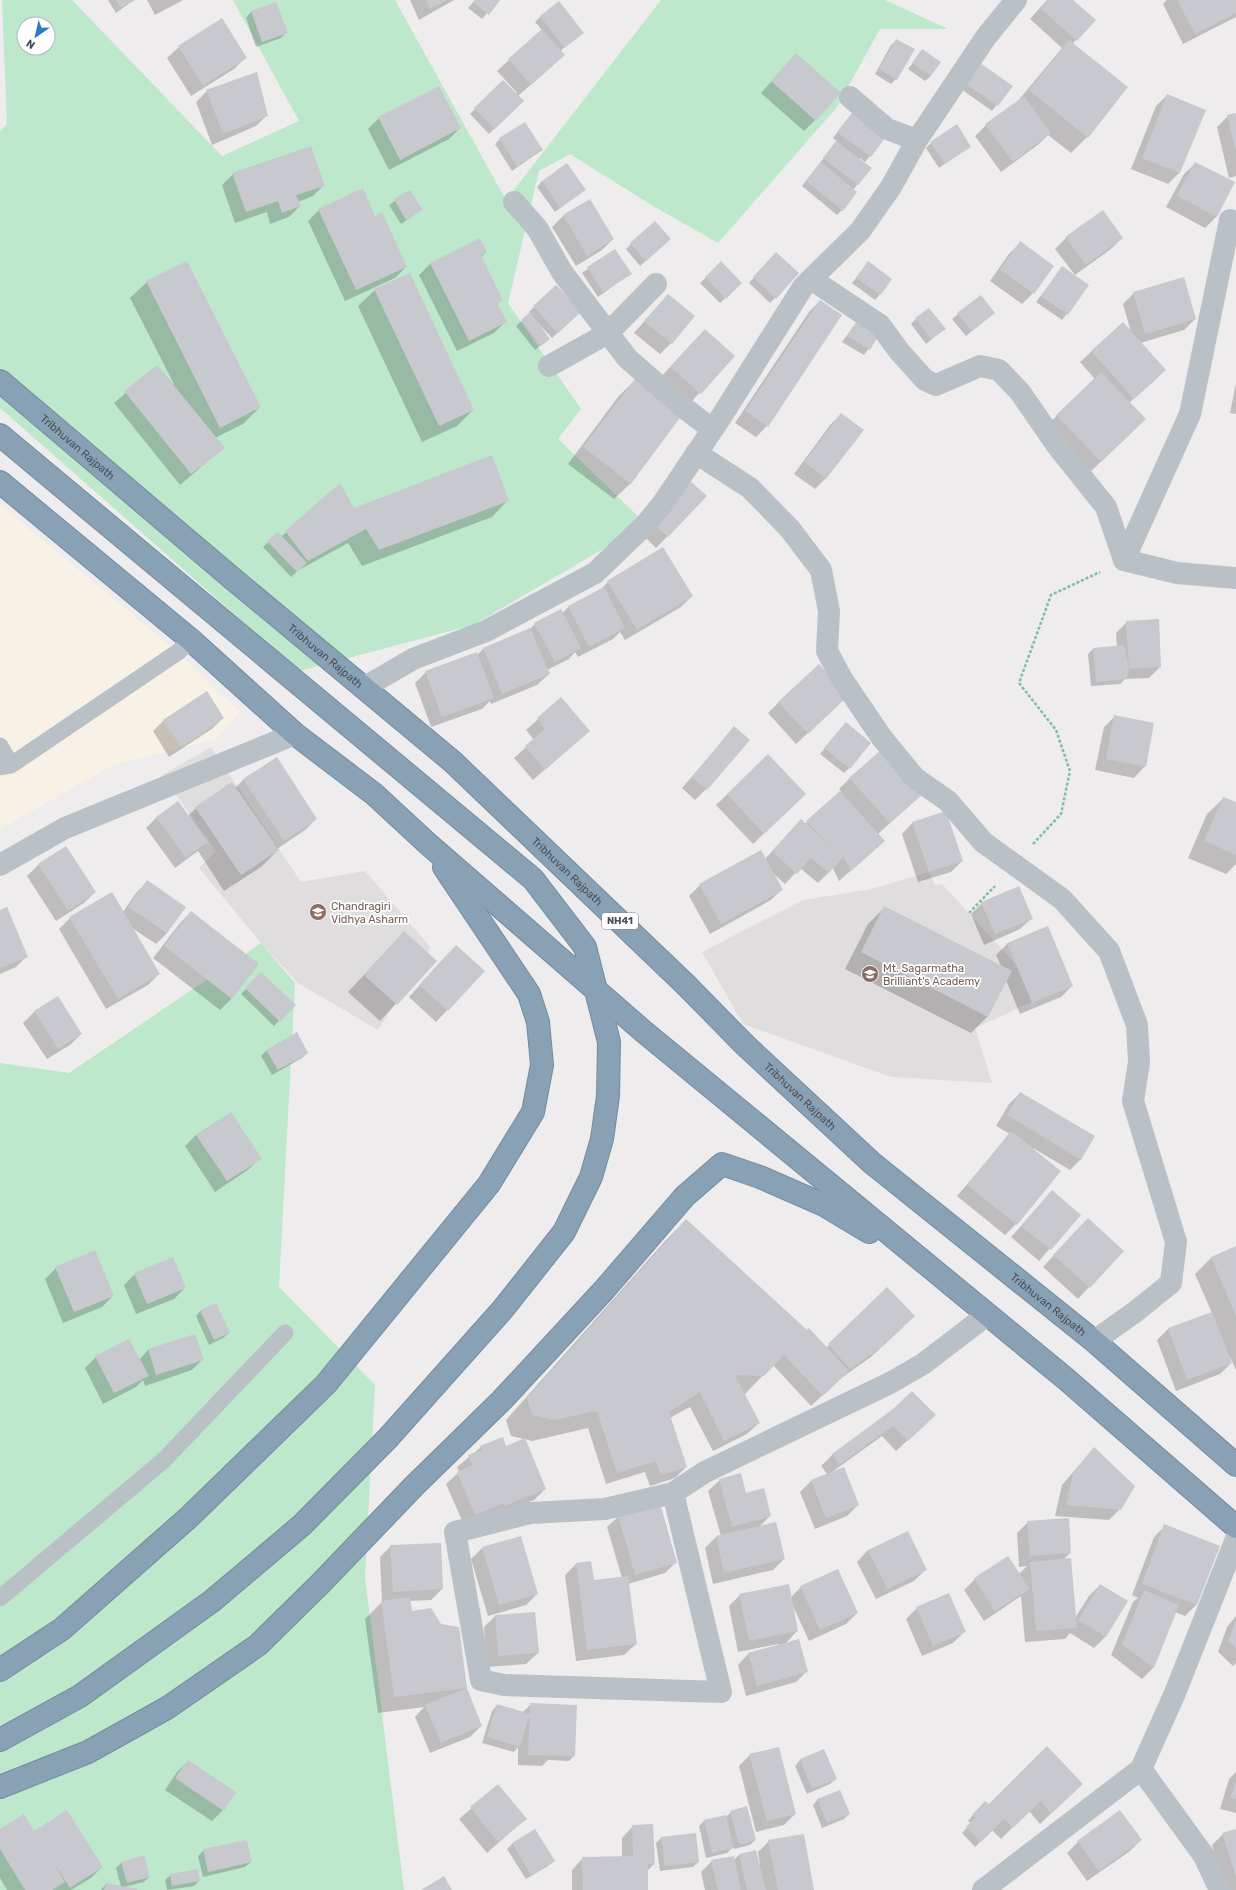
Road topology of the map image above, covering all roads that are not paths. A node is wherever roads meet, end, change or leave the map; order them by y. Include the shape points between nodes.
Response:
1 (1016, 0) edge
2 (850, 98) dead end
3 (917, 140) junction
4 (514, 202) dead end
5 (1230, 220) dead end
6 (811, 279) junction
7 (656, 284) dead end
8 (608, 333) junction
9 (550, 366) dead end
10 (0, 381) edge
11 (712, 429) junction
12 (0, 435) edge
13 (696, 453) junction
14 (0, 482) edge
15 (1124, 560) junction
16 (1236, 578) edge
17 (191, 640) junction
18 (365, 687) junction
19 (295, 734) junction
20 (0, 746) edge
21 (5, 766) edge
22 (427, 843) junction
23 (0, 865) edge
24 (926, 1265) junction
25 (987, 1314) junction
26 (285, 1333) dead end
27 (1094, 1341) junction
28 (1236, 1465) edge
29 (673, 1493) junction
30 (1236, 1527) edge
31 (1236, 1539) edge
32 (0, 1598) edge
33 (0, 1670) edge
34 (0, 1740) edge
35 (1141, 1769) junction
36 (0, 1787) edge
37 (984, 1890) edge
38 (1220, 1890) edge

1 - 3 street via 986,37
2 - 3 street via 887,129
3 - 6 street via 891,187 860,231
4 - 8 street via 537,228 562,272
5 - 15 street via 1190,414
6 - 11 street via 803,287
6 - 15 street via 880,325 925,380 936,385 980,366 999,370 1020,392 1058,447 1106,507
7 - 8 street
8 - 9 street
8 - 11 street via 627,358
10 - 18 highway, Tribhuvan Rajpath / NH41
11 - 13 street
12 - 34 highway via 533,879 585,947 609,1042 608,1096 603,1132 591,1177 564,1232 503,1309 388,1438 302,1525 212,1601 80,1696
13 - 18 street via 659,508 596,573 486,631 413,659
13 - 27 street via 750,488 790,528 821,570 829,610 828,651 842,679 882,738 915,778 948,801 983,842 1062,899 1109,951 1137,1025 1139,1062 1132,1101 1176,1242 1171,1283
14 - 17 highway
15 - 16 street via 1177,573
17 - 19 highway
17 - 21 lane via 178,652
18 - 27 highway, Tribhuvan Rajpath / NH41 via 453,762 685,984 745,1045 872,1163
19 - 22 highway via 374,794
19 - 23 street via 65,828
20 - 21 lane
22 - 24 highway via 643,1031
22 - 33 highway via 529,994 538,1022 542,1065 533,1112 490,1184 326,1384 188,1518 74,1619
24 - 25 highway
24 - 36 highway via 824,1205 760,1176 722,1164 685,1196 604,1290 502,1400 258,1645 167,1708 88,1752
25 - 29 street via 923,1364 705,1472
25 - 30 highway
26 - 32 lane via 164,1460
27 - 28 highway, Tribhuvan Rajpath / NH41
29 - 29 street via 721,1692 504,1685 481,1680 455,1532 530,1513 605,1509
31 - 35 street via 1178,1686
35 - 37 street
35 - 38 street via 1204,1856

